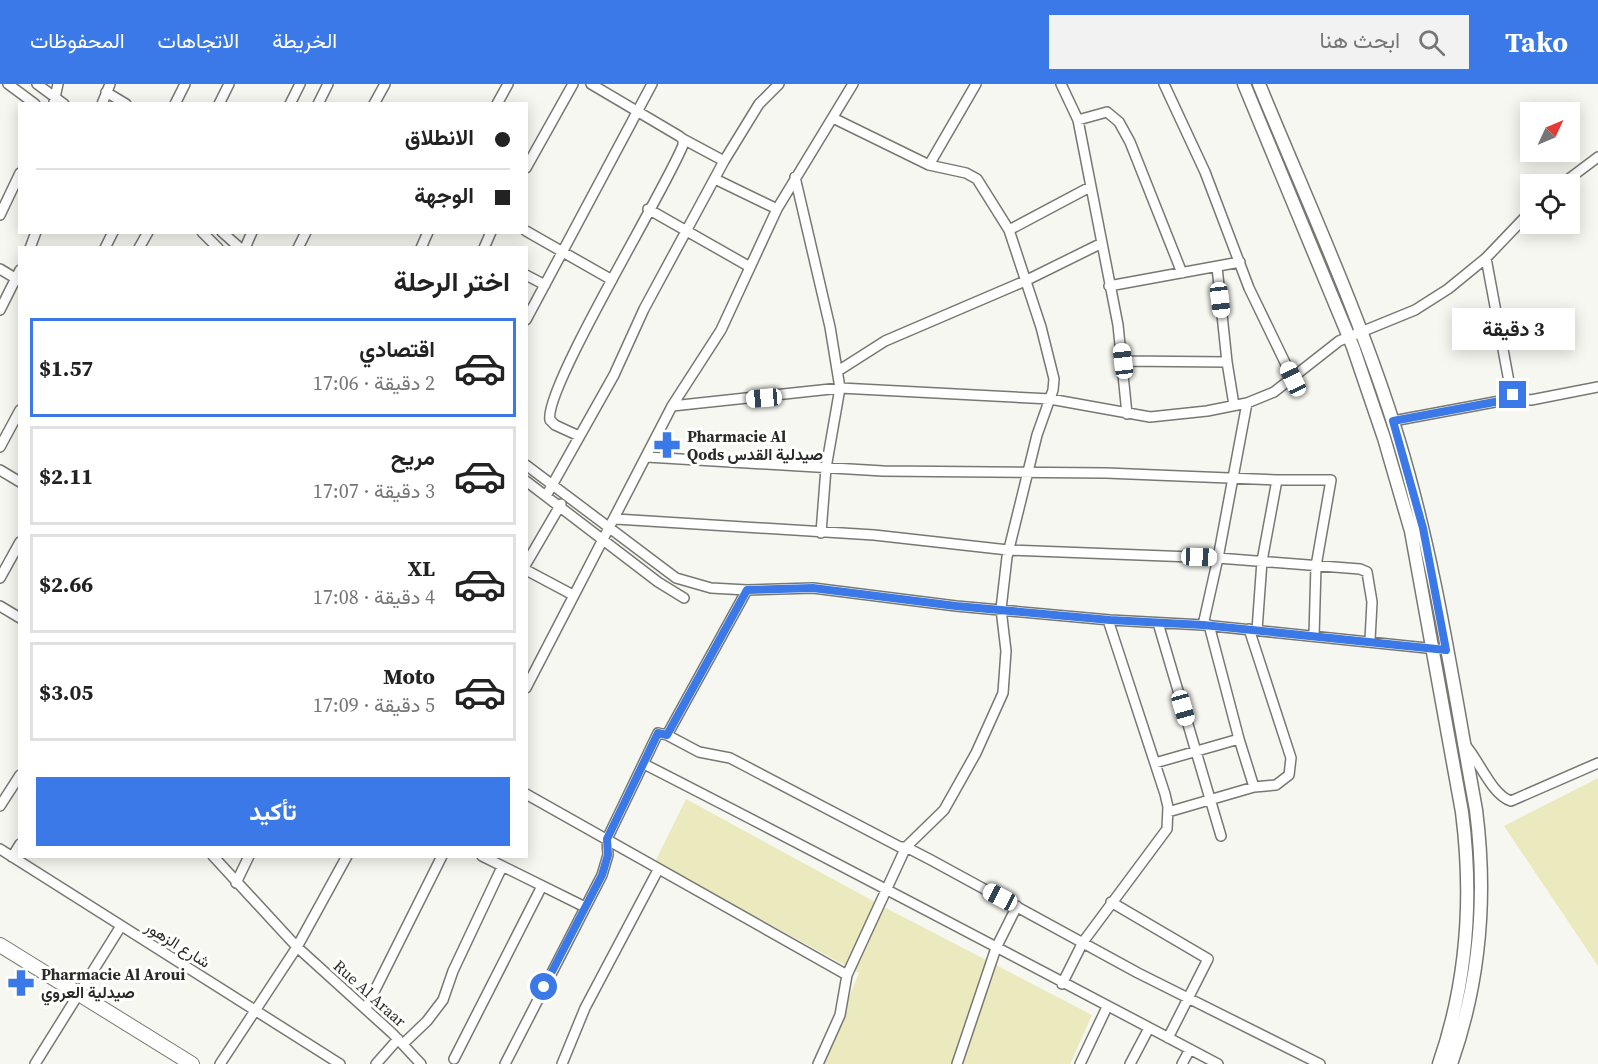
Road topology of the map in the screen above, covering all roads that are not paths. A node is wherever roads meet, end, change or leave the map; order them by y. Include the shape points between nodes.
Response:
1 (8, 84) edge
2 (38, 84) edge
3 (58, 84) edge
4 (185, 84) edge
5 (229, 84) edge
6 (300, 84) edge
7 (328, 84) edge
8 (385, 84) edge
9 (508, 84) edge
10 (573, 84) edge
11 (591, 84) edge
12 (652, 84) edge
13 (779, 84) edge
14 (853, 84) edge
15 (976, 84) edge
16 (1061, 84) edge
17 (1164, 84) edge
18 (1244, 84) edge
19 (1259, 84) edge
20 (108, 88) edge
21 (55, 100) edge
22 (32, 102) edge
23 (124, 102) edge
24 (176, 102) edge
25 (220, 102) edge
26 (291, 102) edge
27 (319, 102) edge
28 (375, 102) edge
29 (499, 102) edge
30 (638, 112) junction
31 (833, 117) junction
32 (1078, 120) junction
33 (683, 139) junction
34 (1598, 158) edge
35 (724, 161) junction
36 (528, 164) edge
37 (928, 165) junction
38 (1576, 174) edge
39 (18, 177) edge
40 (795, 177) junction
41 (715, 179) junction
42 (1090, 187) junction
43 (648, 209) junction
44 (777, 209) junction
45 (0, 215) edge
46 (1520, 222) edge
47 (685, 231) junction
48 (1009, 231) junction
49 (528, 232) edge
50 (204, 234) edge
51 (224, 234) edge
52 (1100, 244) junction
53 (216, 246) edge
54 (240, 246) edge
55 (562, 252) junction
56 (1486, 258) junction
57 (1240, 262) junction
58 (750, 267) junction
59 (1217, 267) junction
60 (0, 269) edge
61 (1182, 273) junction
62 (528, 276) edge
63 (18, 277) edge
64 (612, 280) junction
65 (1025, 281) junction
66 (545, 285) junction
67 (1109, 286) junction
68 (0, 310) edge
69 (528, 316) edge
70 (1361, 332) junction
71 (1349, 337) junction
72 (1123, 361) junction
73 (1227, 362) junction
74 (838, 371) junction
75 (1293, 379) junction
76 (1598, 387) edge
77 (840, 388) junction
78 (1516, 398) junction
79 (1050, 399) junction
80 (1247, 402) junction
81 (1234, 405) junction
82 (672, 406) junction
83 (18, 414) edge
84 (1127, 414) junction
85 (1393, 421) junction
86 (579, 436) junction
87 (0, 447) edge
88 (647, 457) junction
89 (528, 467) edge
90 (826, 468) junction
91 (0, 470) edge
92 (1027, 474) junction
93 (1231, 476) junction
94 (1277, 480) junction
95 (18, 481) edge
96 (528, 482) edge
97 (553, 486) junction
98 (546, 496) junction
99 (566, 497) junction
100 (558, 507) junction
101 (616, 519) junction
102 (610, 529) junction
103 (821, 533) junction
104 (604, 539) junction
105 (18, 546) edge
106 (1008, 550) junction
107 (1218, 558) junction
108 (528, 560) edge
109 (1262, 561) junction
110 (1316, 566) junction
111 (528, 571) edge
112 (0, 578) edge
113 (747, 590) junction
114 (573, 595) junction
115 (684, 598) dead end
116 (0, 607) edge
117 (1000, 609) junction
118 (18, 617) edge
119 (1108, 620) junction
120 (1158, 623) junction
121 (1206, 625) junction
122 (1253, 630) junction
123 (1314, 636) junction
124 (1370, 640) junction
125 (1432, 648) junction
126 (1446, 650) junction
127 (528, 684) edge
128 (667, 735) junction
129 (1239, 739) junction
130 (1463, 743) junction
131 (1195, 751) junction
132 (1155, 763) junction
133 (1598, 763) edge
134 (644, 764) junction
135 (18, 778) edge
136 (1254, 788) junction
137 (528, 795) edge
138 (1211, 800) junction
139 (0, 806) edge
140 (1168, 812) junction
141 (1221, 836) dead end
142 (607, 839) junction
143 (18, 847) edge
144 (906, 847) junction
145 (0, 849) edge
146 (12, 857) junction
147 (215, 858) edge
148 (248, 858) edge
149 (346, 858) edge
150 (441, 858) edge
151 (486, 858) edge
152 (502, 867) junction
153 (658, 870) junction
154 (236, 883) junction
155 (542, 886) junction
156 (885, 889) junction
157 (1110, 902) junction
158 (1017, 906) junction
159 (585, 907) junction
160 (121, 926) junction
161 (1083, 942) junction
162 (0, 945) edge
163 (297, 947) junction
164 (996, 948) junction
165 (847, 975) junction
166 (1062, 984) junction
167 (80, 994) junction
168 (1188, 1000) junction
169 (1107, 1007) junction
170 (366, 1008) junction
171 (255, 1010) junction
172 (1149, 1028) junction
173 (1168, 1038) junction
174 (401, 1041) junction
175 (1190, 1049) junction
176 (454, 1059) dead end
177 (34, 1064) edge
178 (192, 1064) edge
179 (220, 1064) edge
180 (340, 1064) edge
181 (376, 1064) edge
182 (422, 1064) edge
183 (505, 1064) edge
184 (562, 1064) edge
185 (818, 1064) edge
186 (957, 1064) edge
187 (1080, 1064) edge
188 (1130, 1064) edge
189 (1182, 1064) edge
190 (1218, 1064) edge
191 (1320, 1064) edge
192 (1438, 1064) edge
193 (1451, 1064) edge

1 - 22 street
2 - 21 street
3 - 21 street
4 - 24 street
5 - 25 street
6 - 26 street
7 - 27 street
8 - 28 street
9 - 29 street
10 - 36 street
11 - 30 street
12 - 30 street
13 - 35 street via 759,104
14 - 31 street
15 - 37 street
16 - 32 street
17 - 57 street via 1205,172
18 - 71 street
19 - 70 street
20 - 23 street
30 - 33 street
30 - 55 street
31 - 37 street
31 - 40 street
32 - 42 street
32 - 61 street via 1107,112 1119,122
33 - 35 street
33 - 43 street via 680,154
34 - 38 street
35 - 41 street
37 - 48 street via 976,179
39 - 45 street
40 - 44 street
40 - 74 street
41 - 44 street
41 - 47 street
42 - 48 street
42 - 52 street
43 - 47 street
43 - 64 street
44 - 58 street
46 - 56 street
47 - 58 street
47 - 86 street via 614,375
48 - 65 street
49 - 55 street
50 - 53 street
51 - 54 street
52 - 65 street
52 - 67 street
55 - 64 street
55 - 66 street
56 - 70 street via 1415,310
56 - 78 street via 1510,387
57 - 59 street
57 - 75 street
58 - 82 street via 721,330
59 - 61 street
59 - 73 street
60 - 63 street
61 - 67 street
62 - 66 street
63 - 68 street
64 - 86 street via 549,409 555,425
65 - 74 street via 885,341
65 - 79 street via 1053,369
66 - 69 street
67 - 72 street
70 - 71 street
70 - 85 street
71 - 75 street via 1324,351
71 - 125 street via 1411,531
72 - 73 street
72 - 84 street
73 - 81 street
74 - 77 street
75 - 80 street via 1275,392
76 - 78 street via 1531,400
77 - 79 street
77 - 82 street
77 - 90 street
78 - 85 street
79 - 84 street
79 - 92 street
80 - 81 street
80 - 93 street
81 - 84 street via 1175,415
82 - 88 street
83 - 87 street
85 - 126 street via 1423,528
86 - 97 street
88 - 90 street
88 - 101 street
89 - 97 street
90 - 92 street
90 - 103 street
91 - 95 street
92 - 93 street
92 - 106 street
93 - 94 street
93 - 107 street
94 - 109 street
94 - 110 street via 1331,480
96 - 98 street
97 - 98 street
97 - 99 street
98 - 100 street
99 - 100 street
99 - 102 street
100 - 104 street
100 - 108 street
101 - 102 street
101 - 103 street
102 - 104 street
102 - 113 street via 676,578 711,588
103 - 106 street via 921,539
104 - 114 street
104 - 115 street
105 - 112 street
106 - 107 street
106 - 117 street
107 - 109 street
107 - 121 street
109 - 110 street
109 - 122 street
110 - 123 street
110 - 124 street via 1367,572 1372,602
111 - 114 street
113 - 117 street via 813,588
113 - 128 street
114 - 127 street
116 - 118 street
117 - 119 street
117 - 144 street via 1006,676 996,712 944,810
119 - 120 street
119 - 132 street
120 - 121 street
120 - 131 street
121 - 122 street
121 - 129 street
122 - 123 street
122 - 136 street via 1292,768 1276,785
123 - 124 street
124 - 125 street
125 - 126 street
125 - 192 street via 1462,812 1468,877 1461,979
126 - 130 street
128 - 134 street via 658,733
128 - 144 street via 699,752 730,758
129 - 131 street
129 - 136 street
130 - 133 street via 1495,791 1511,801
130 - 193 street via 1479,831 1481,917 1470,997
131 - 132 street
131 - 138 street
132 - 140 street
134 - 142 street
134 - 156 street
135 - 139 street
136 - 138 street
137 - 142 street
138 - 140 street
138 - 141 street
140 - 157 street via 1167,829
142 - 153 street
142 - 159 street via 607,863
143 - 146 street
144 - 156 street
144 - 158 street
145 - 146 street, شارع الزهور
146 - 160 street, شارع الزهور
147 - 154 street, Rue Al Araar
148 - 154 street
149 - 163 street
150 - 170 street
151 - 152 street
152 - 155 street
152 - 174 street via 443,1000 427,1021
153 - 165 street
153 - 184 street via 585,1008
154 - 163 street, Rue Al Araar
155 - 159 street
155 - 176 street
156 - 164 street
156 - 165 street
157 - 161 street
157 - 168 street via 1208,958
158 - 161 street
158 - 164 street
159 - 183 street
160 - 167 street
160 - 171 street, شارع الزهور
161 - 166 street
161 - 168 street
162 - 167 main road
163 - 170 street, Rue Al Araar
163 - 171 street
164 - 166 street
164 - 186 street
165 - 185 street via 840,1015
166 - 169 street
167 - 177 street
167 - 178 main road
168 - 173 street
168 - 191 street
169 - 172 street
169 - 187 street
170 - 174 street, Rue Al Araar
171 - 179 street
171 - 180 street, شارع الزهور
172 - 173 street
172 - 188 street
173 - 175 street
174 - 181 street
174 - 182 street, Rue Al Araar
175 - 189 street
175 - 190 street

